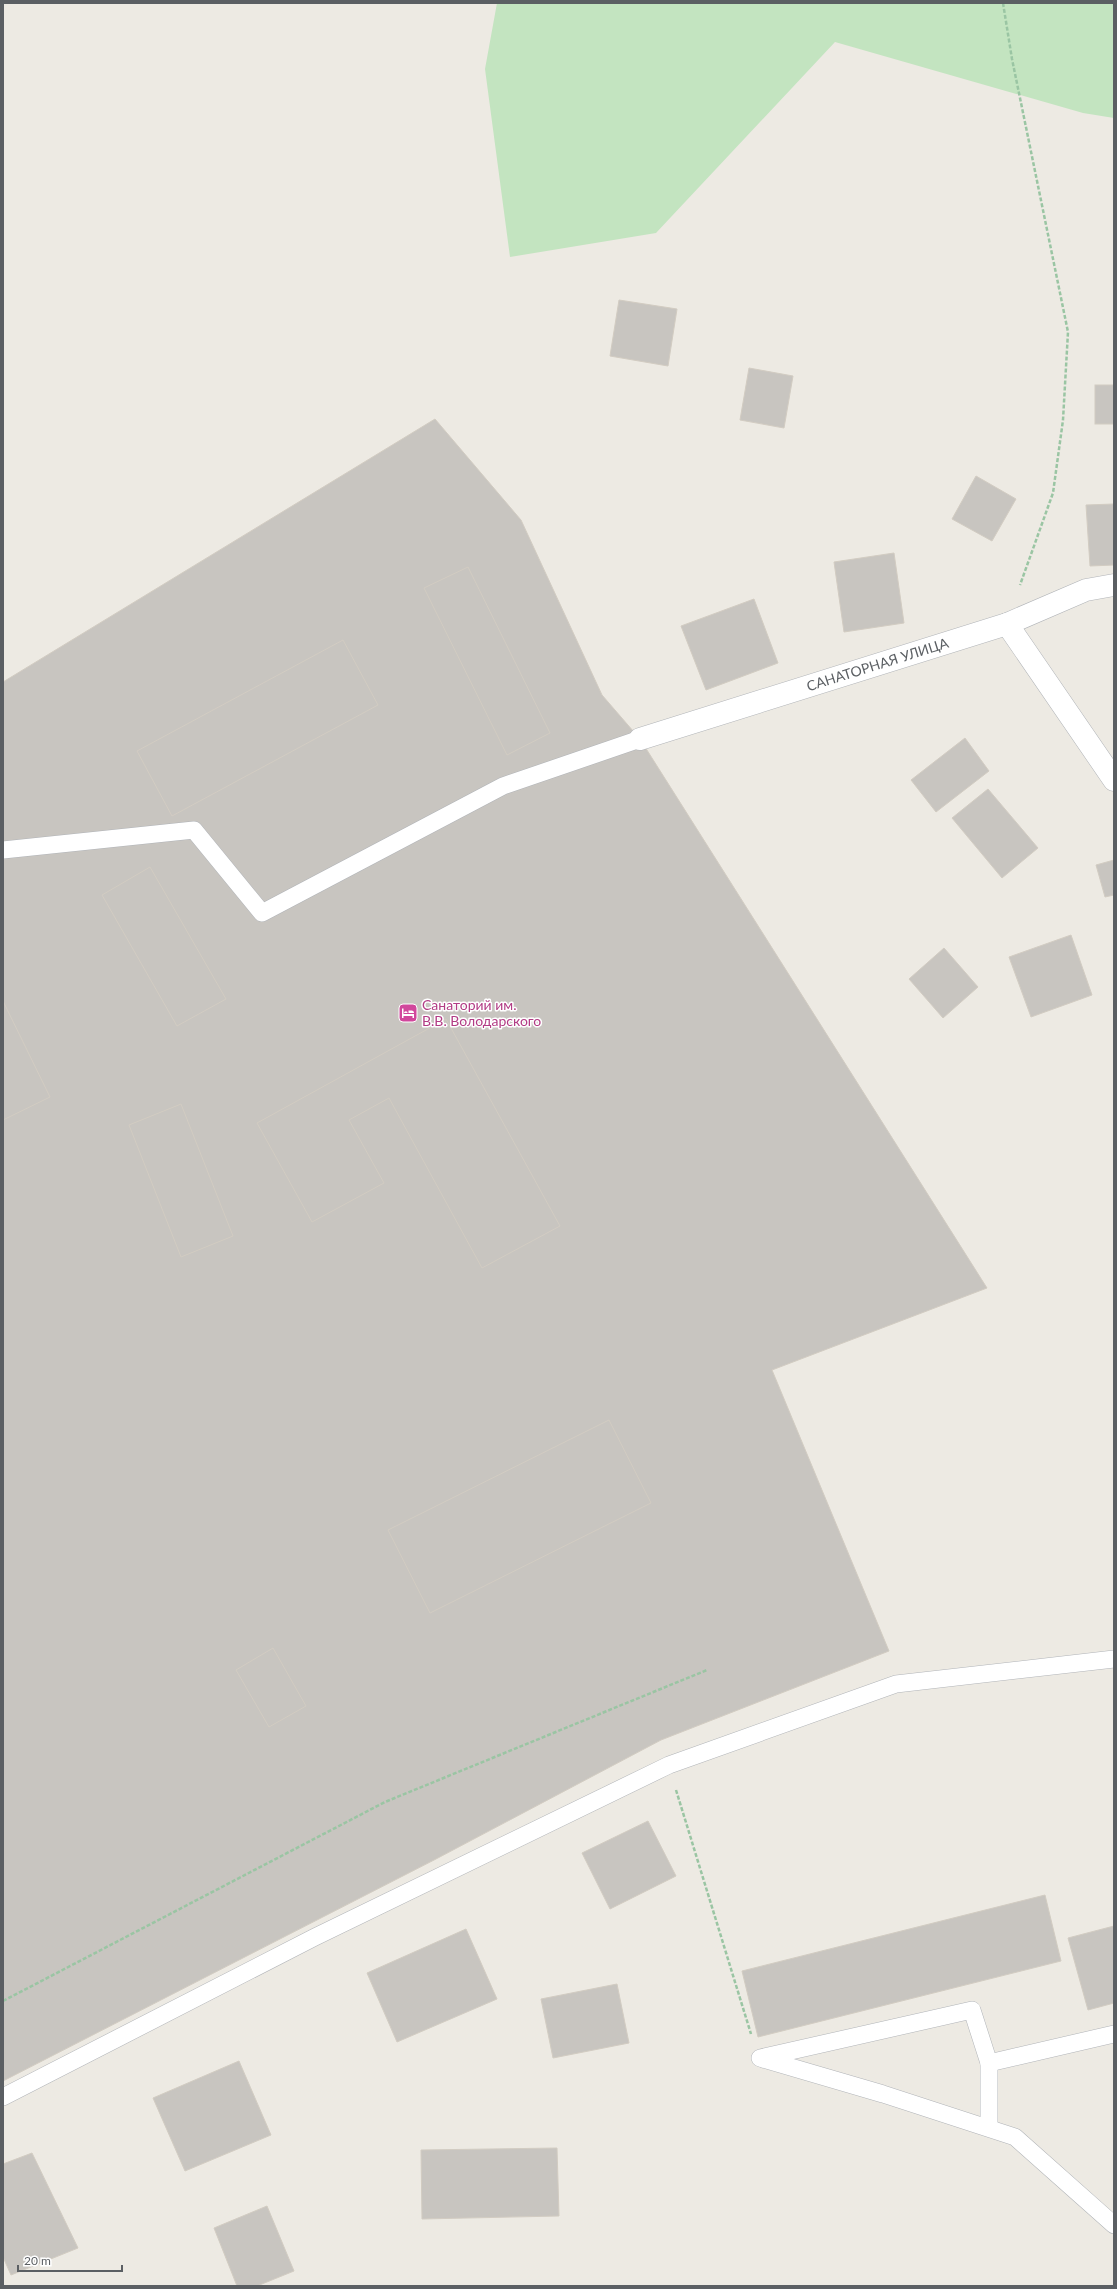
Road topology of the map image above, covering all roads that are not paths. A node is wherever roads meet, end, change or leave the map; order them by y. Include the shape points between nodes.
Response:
1 (1114, 585) edge
2 (1007, 624) junction
3 (640, 739) joint
4 (1114, 780) edge
5 (3, 850) edge
6 (1114, 1659) edge
7 (1114, 2034) edge
8 (989, 2063) junction
9 (3, 2097) edge
10 (989, 2128) junction
11 (1114, 2226) edge

1 - 2 street, САНАТОРНАЯ УЛИЦА via 1086,590
2 - 3 street, САНАТОРНАЯ УЛИЦА
2 - 4 street
3 - 5 lane via 503,786 262,913 194,830
6 - 9 lane via 896,1684 669,1765 315,1938
7 - 8 lane
8 - 10 lane
8 - 10 lane via 972,2010 760,2058
10 - 11 lane via 1015,2137

